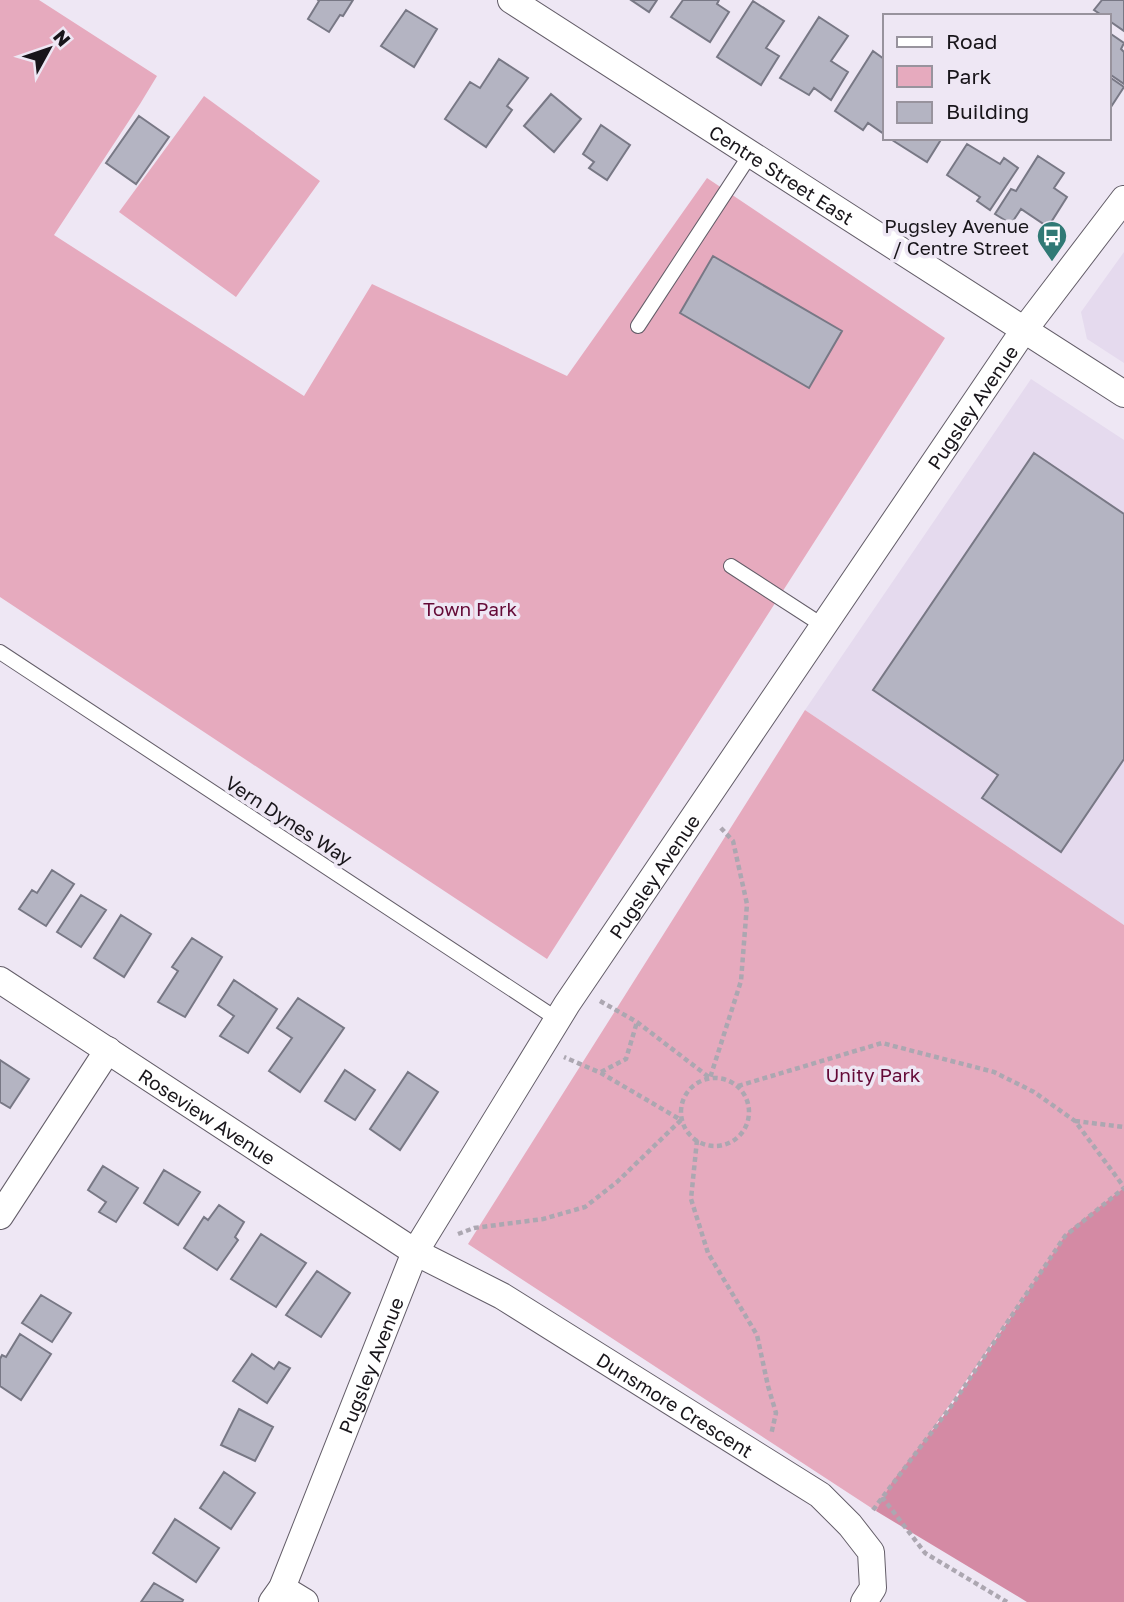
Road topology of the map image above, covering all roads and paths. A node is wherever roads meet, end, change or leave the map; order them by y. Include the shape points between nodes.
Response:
1 (511, 0) edge
2 (750, 155) junction
3 (1124, 199) edge
4 (638, 326) dead end
5 (1024, 330) junction
6 (1124, 394) edge
7 (731, 566) dead end
8 (822, 625) junction
9 (0, 652) edge
10 (701, 805) junction
11 (0, 980) edge
12 (577, 988) junction
13 (557, 1019) junction
14 (637, 1022) junction
15 (540, 1046) junction
16 (108, 1050) junction
17 (601, 1073) junction
18 (710, 1078) junction
19 (738, 1086) junction
20 (681, 1121) junction
21 (1074, 1121) junction
22 (1124, 1127) edge
23 (697, 1140) junction
24 (1124, 1188) edge
25 (0, 1216) edge
26 (415, 1252) junction
27 (764, 1460) junction
28 (882, 1497) junction
29 (856, 1533) junction
30 (277, 1595) edge
31 (305, 1602) edge
32 (864, 1602) edge
33 (1007, 1602) edge

1 - 2 street, Centre Street East
2 - 4 lane
2 - 5 street, Centre Street East
3 - 5 street, Pugsley Avenue
5 - 6 street, Centre Street East
5 - 8 street, Pugsley Avenue
7 - 8 lane
8 - 10 street, Pugsley Avenue
9 - 13 lane, Vern Dynes Way
10 - 12 street, Pugsley Avenue
10 - 18 path via 733,841 747,904 741,981
11 - 16 street, Roseview Avenue
12 - 13 street, Pugsley Avenue
12 - 14 path
13 - 15 street, Pugsley Avenue
14 - 17 path via 626,1059
14 - 18 path
15 - 17 path
15 - 26 street, Pugsley Avenue
16 - 25 street
16 - 26 street, Roseview Avenue
17 - 20 path
18 - 19 path
18 - 20 path via 692,1087 685,1097
19 - 21 path via 882,1043 994,1072 1034,1092
19 - 23 path via 749,1105 746,1128 730,1143 719,1146
20 - 23 path
20 - 26 path via 585,1207 543,1219 474,1228
21 - 22 path
21 - 24 path
23 - 27 path via 691,1199 708,1252 757,1335 776,1413
24 - 28 path via 1065,1236 952,1405
26 - 27 street, Dunsmore Crescent via 502,1296
26 - 30 street, Pugsley Avenue
27 - 29 street, Dunsmore Crescent via 820,1495
28 - 29 path
28 - 33 path via 925,1553
29 - 32 street, Dunsmore Crescent via 871,1552 873,1588
30 - 31 street

